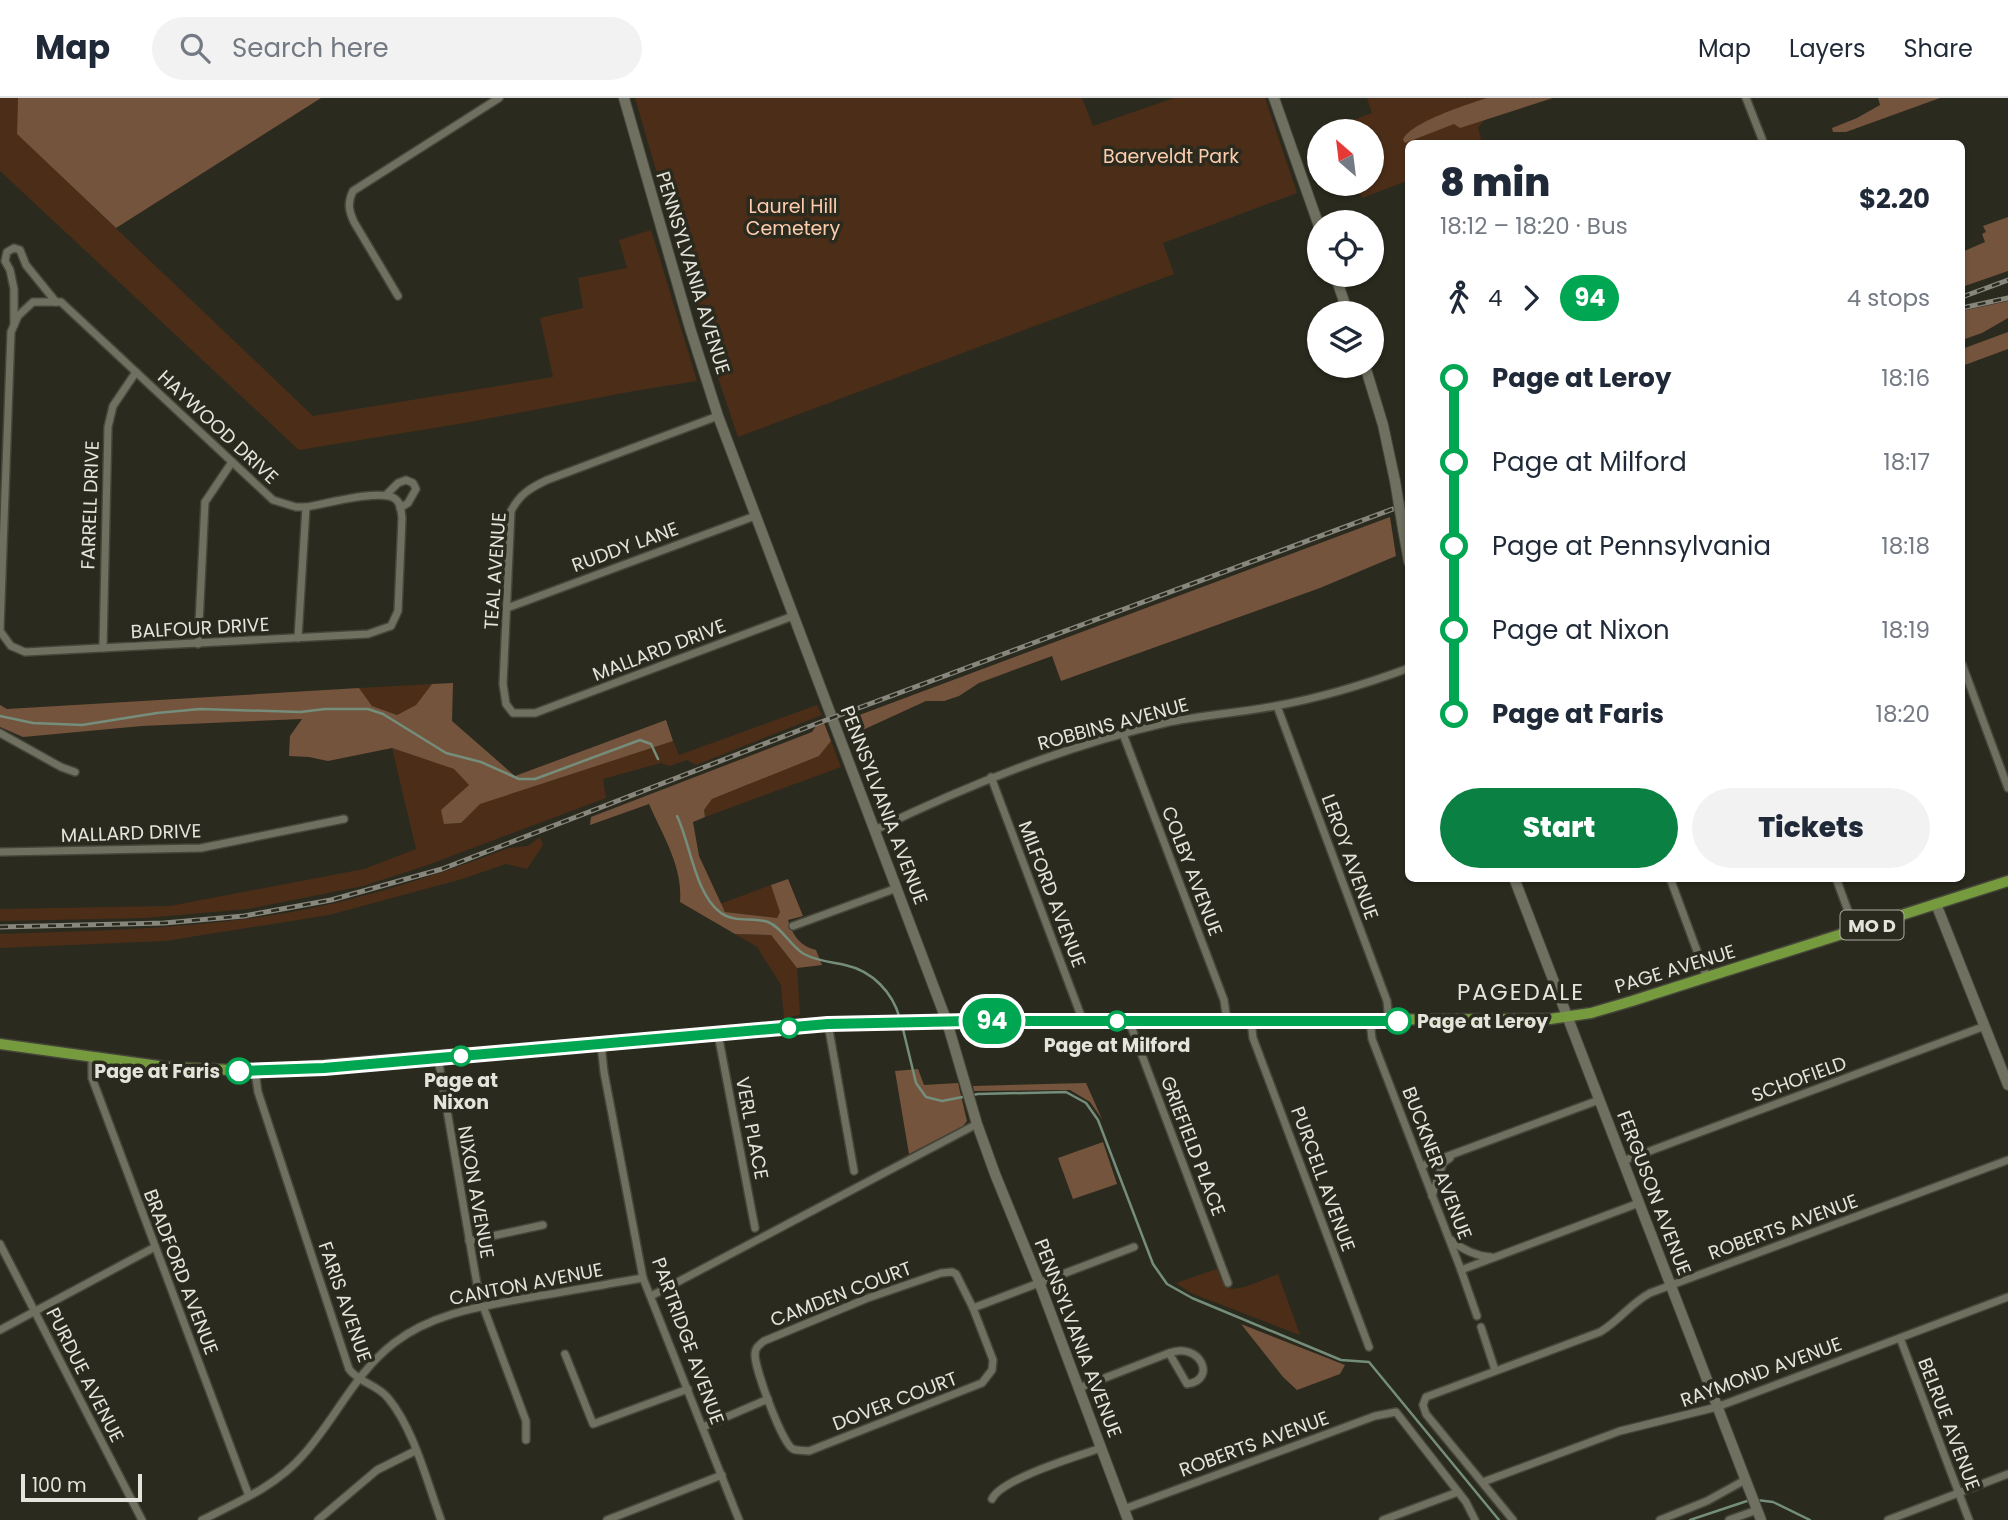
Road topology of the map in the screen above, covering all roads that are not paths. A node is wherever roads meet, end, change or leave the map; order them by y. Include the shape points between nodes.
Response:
1 (499, 98) edge
2 (624, 98) edge
3 (1274, 98) edge
4 (1746, 98) edge
5 (1762, 140) edge
6 (1313, 210) edge
7 (398, 296) dead end
8 (56, 302) junction
9 (14, 326) junction
10 (136, 372) junction
11 (1369, 378) edge
12 (718, 416) junction
13 (232, 462) junction
14 (386, 495) junction
15 (306, 507) junction
16 (400, 508) junction
17 (755, 516) junction
18 (1405, 540) edge
19 (1, 587) edge
20 (506, 608) junction
21 (793, 616) junction
22 (0, 630) edge
23 (298, 638) junction
24 (198, 644) junction
25 (103, 648) junction
26 (1405, 670) edge
27 (1965, 672) edge
28 (1277, 706) junction
29 (535, 713) joint
30 (0, 733) edge
31 (1123, 734) junction
32 (75, 772) dead end
33 (991, 777) junction
34 (2008, 788) edge
35 (344, 819) dead end
36 (875, 830) junction
37 (0, 852) edge
38 (2008, 881) edge
39 (1516, 882) edge
40 (1671, 882) edge
41 (1837, 882) edge
42 (897, 888) junction
43 (1936, 904) junction
44 (793, 926) dead end
45 (1855, 930) junction
46 (1707, 978) junction
47 (1567, 1017) junction
48 (1083, 1021) junction
49 (1129, 1021) junction
50 (1227, 1021) junction
51 (1251, 1021) junction
52 (1370, 1021) junction
53 (1389, 1021) junction
54 (947, 1022) junction
55 (828, 1024) junction
56 (1985, 1026) junction
57 (718, 1034) junction
58 (0, 1044) edge
59 (601, 1044) junction
60 (92, 1057) junction
61 (438, 1058) junction
62 (255, 1072) junction
63 (2008, 1085) edge
64 (1600, 1100) junction
65 (977, 1124) junction
66 (1458, 1152) junction
67 (2008, 1160) edge
68 (1623, 1161) junction
69 (1421, 1166) junction
70 (854, 1171) dead end
71 (1432, 1197) junction
72 (1639, 1203) junction
73 (542, 1225) dead end
74 (755, 1228) dead end
75 (1449, 1239) junction
76 (469, 1241) junction
77 (0, 1244) edge
78 (155, 1247) junction
79 (1134, 1247) dead end
80 (1495, 1257) junction
81 (1461, 1270) junction
82 (643, 1278) junction
83 (1039, 1282) junction
84 (1228, 1283) dead end
85 (1671, 1285) junction
86 (478, 1290) dead end
87 (651, 1296) junction
88 (2008, 1297) edge
89 (483, 1306) junction
90 (973, 1307) junction
91 (34, 1311) junction
92 (1476, 1316) dead end
93 (1481, 1327) dead end
94 (0, 1330) edge
95 (1900, 1338) junction
96 (1369, 1347) dead end
97 (1169, 1353) junction
98 (565, 1354) dead end
99 (1495, 1370) junction
100 (359, 1377) junction
101 (1079, 1388) junction
102 (688, 1389) junction
103 (768, 1399) junction
104 (1717, 1407) junction
105 (703, 1427) junction
106 (526, 1440) dead end
107 (1101, 1448) junction
108 (415, 1451) junction
109 (2008, 1474) edge
110 (722, 1475) junction
111 (1745, 1480) junction
112 (1483, 1482) junction
113 (1458, 1492) junction
114 (1958, 1493) junction
115 (249, 1496) junction
116 (992, 1499) dead end
117 (1756, 1508) edge
118 (1124, 1509) junction
119 (142, 1520) edge
120 (202, 1520) edge
121 (318, 1520) edge
122 (442, 1520) edge
123 (607, 1520) edge
124 (739, 1520) edge
125 (1128, 1520) edge
126 (1383, 1520) edge
127 (1475, 1520) edge
128 (1513, 1520) edge
129 (1660, 1520) edge
130 (1729, 1520) edge
131 (1888, 1520) edge
132 (1969, 1520) edge

1 - 7 street via 353,191 349,211
2 - 12 street, PENNSYLVANIA AVENUE
3 - 6 street
4 - 5 street
8 - 9 street via 33,302
8 - 9 street, HAYWOOD DRIVE via 20,250 14,248 5,261 13,279
8 - 10 street, HAYWOOD DRIVE
9 - 19 street
10 - 13 street, HAYWOOD DRIVE
10 - 25 street, FARRELL DRIVE via 113,406 108,427
11 - 18 street, bridge via 1383,425
12 - 17 street, PENNSYLVANIA AVENUE
12 - 20 street, TEAL AVENUE via 547,480 518,497 511,511
13 - 15 street, HAYWOOD DRIVE via 273,500
13 - 24 street via 205,502
14 - 15 street, HAYWOOD DRIVE
14 - 16 street, HAYWOOD DRIVE via 395,498
14 - 16 street, HAYWOOD DRIVE via 398,483 413,483 414,496
15 - 23 street
16 - 23 street, BALFOUR DRIVE via 398,611 391,626 368,634
17 - 20 street, RUDDY LANE
17 - 21 street, PENNSYLVANIA AVENUE
19 - 22 street
20 - 29 street, TEAL AVENUE via 506,704 513,713
21 - 29 street, MALLARD DRIVE
21 - 36 street, PENNSYLVANIA AVENUE
22 - 25 street, BALFOUR DRIVE via 11,646 25,652
23 - 24 street, BALFOUR DRIVE
24 - 25 street, BALFOUR DRIVE
26 - 28 street, ROBBINS AVENUE
27 - 34 street
28 - 31 street, ROBBINS AVENUE via 1184,719
28 - 53 street, LEROY AVENUE via 1387,1001
30 - 32 street
31 - 33 street, ROBBINS AVENUE
31 - 50 street, COLBY AVENUE via 1224,1000
33 - 36 street, ROBBINS AVENUE
33 - 48 street, MILFORD AVENUE
35 - 37 street, MALLARD DRIVE via 201,848
36 - 42 street, PENNSYLVANIA AVENUE
38 - 43 main road, PAGE AVENUE / MO D
39 - 47 street, FERGUSON AVENUE
40 - 46 street
41 - 45 street
42 - 44 street
42 - 54 street, PENNSYLVANIA AVENUE
43 - 45 main road, PAGE AVENUE / MO D
43 - 56 street
45 - 46 main road, PAGE AVENUE / MO D
46 - 47 main road, PAGE AVENUE / MO D
47 - 53 main road, PAGE AVENUE / MO D
47 - 64 street, FERGUSON AVENUE
48 - 49 main road, PAGE AVENUE / MO D
48 - 54 main road, PAGE AVENUE / MO D
49 - 50 main road, PAGE AVENUE / MO D
49 - 84 street, GRIEFIELD PLACE
50 - 51 main road, PAGE AVENUE / MO D
51 - 52 main road, PAGE AVENUE / MO D
51 - 96 street, PURCELL AVENUE via 1253,1038
52 - 53 main road, PAGE AVENUE / MO D
52 - 69 street, BUCKNER AVENUE via 1372,1039
54 - 55 main road, PAGE AVENUE / MO D
54 - 65 street, PENNSYLVANIA AVENUE
55 - 57 main road, PAGE AVENUE / MO D
55 - 70 street
56 - 63 street
56 - 68 street, SCHOFIELD
57 - 59 main road, PAGE AVENUE / MO D
57 - 74 street, VERL PLACE
58 - 60 main road, PAGE AVENUE / MO D
59 - 61 main road, PAGE AVENUE / MO D
59 - 82 street, PARTRIDGE AVENUE
60 - 62 main road, PAGE AVENUE / MO D
60 - 78 street, BRADFORD AVENUE via 92,1078
61 - 62 main road, PAGE AVENUE / MO D
61 - 76 street, NIXON AVENUE
62 - 100 street, FARIS AVENUE via 349,1369
64 - 66 street
64 - 68 street, FERGUSON AVENUE
65 - 83 street, PENNSYLVANIA AVENUE
65 - 87 street
66 - 69 street
66 - 71 street via 1443,1163
67 - 85 street, ROBERTS AVENUE
68 - 72 street, FERGUSON AVENUE
69 - 71 street, BUCKNER AVENUE
71 - 75 street, BUCKNER AVENUE
72 - 80 street
72 - 85 street, FERGUSON AVENUE
73 - 76 street
75 - 80 street via 1470,1252
75 - 81 street, BUCKNER AVENUE
76 - 86 street, NIXON AVENUE
77 - 91 street, PURDUE AVENUE
78 - 91 street
78 - 115 street, BRADFORD AVENUE
79 - 83 street
80 - 81 street
81 - 92 street, BUCKNER AVENUE
82 - 87 street, PARTRIDGE AVENUE
82 - 89 street, CANTON AVENUE
83 - 90 street
83 - 101 street, PENNSYLVANIA AVENUE
85 - 99 street, ROBERTS AVENUE via 1642,1298 1600,1332
85 - 104 street, FERGUSON AVENUE
87 - 102 street, PARTRIDGE AVENUE
88 - 95 street, RAYMOND AVENUE
89 - 100 street, CANTON AVENUE via 424,1325 390,1346
89 - 106 street via 526,1422
90 - 103 street, CAMDEN COURT via 956,1274 941,1273 774,1336 756,1348 754,1356
90 - 103 street, DOVER COURT via 993,1360 982,1383 809,1451 790,1446
91 - 94 street
91 - 119 street, PURDUE AVENUE
93 - 99 street
95 - 104 street, RAYMOND AVENUE
95 - 114 street, BELRUE AVENUE
97 - 97 street via 1188,1350 1196,1355 1202,1377 1187,1384
97 - 101 street
98 - 102 street via 593,1424
99 - 112 street, ROBERTS AVENUE via 1429,1395 1423,1402 1426,1414
100 - 108 street, FARIS AVENUE via 387,1396
100 - 115 street, CANTON AVENUE via 304,1455
101 - 107 street, PENNSYLVANIA AVENUE
102 - 105 street, PARTRIDGE AVENUE
103 - 105 street
104 - 111 street, FERGUSON AVENUE
104 - 112 street, RAYMOND AVENUE via 1620,1431
105 - 110 street, PARTRIDGE AVENUE
107 - 116 street via 1011,1482
107 - 118 street, PENNSYLVANIA AVENUE
108 - 121 street via 377,1470
108 - 122 street, FARIS AVENUE
109 - 114 street
110 - 123 street
110 - 124 street, PARTRIDGE AVENUE
111 - 117 street, FERGUSON AVENUE
111 - 129 street
112 - 128 street
113 - 118 street, ROBERTS AVENUE via 1396,1412
113 - 126 street
113 - 127 street
114 - 131 street
114 - 132 street, BELRUE AVENUE
115 - 120 street, CANTON AVENUE
117 - 130 street
118 - 125 street, PENNSYLVANIA AVENUE

